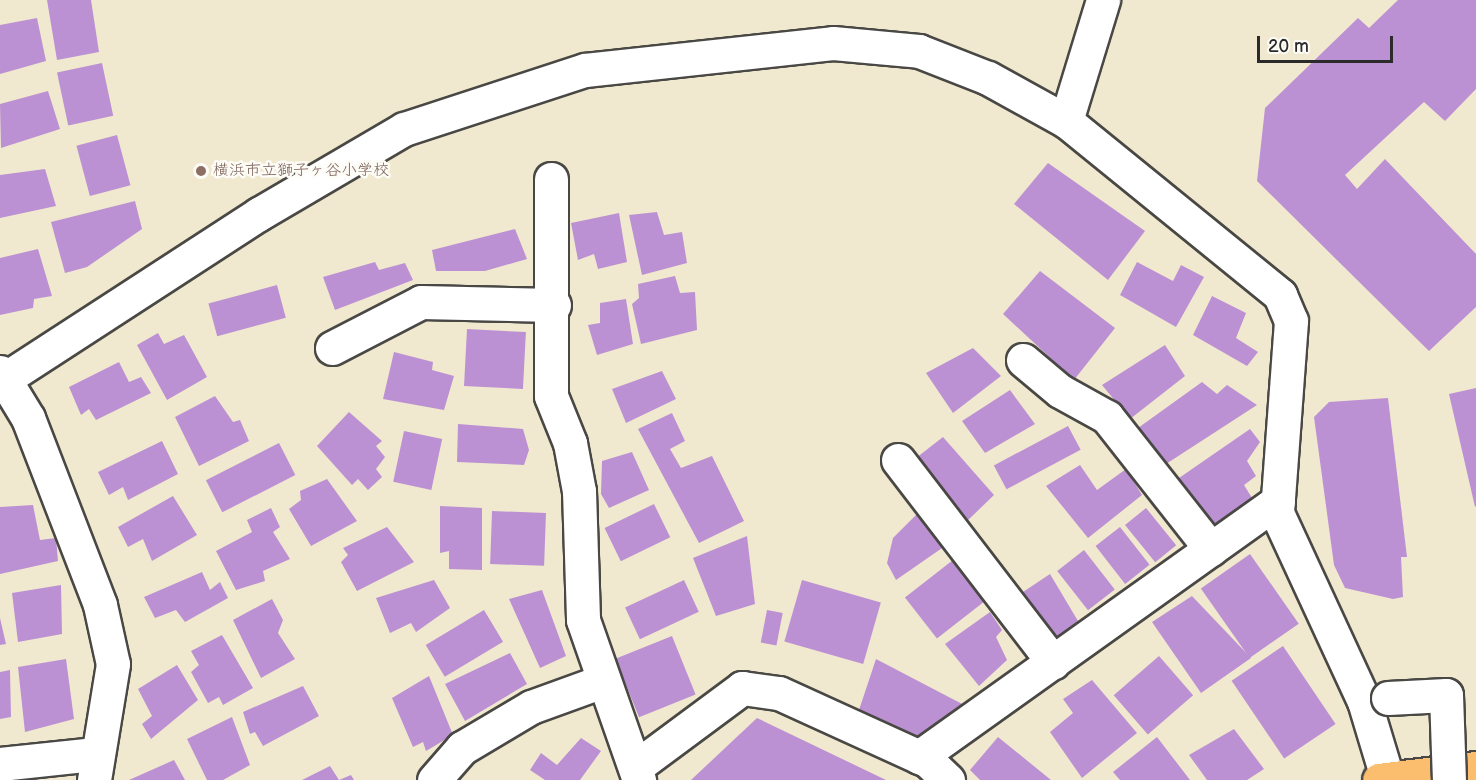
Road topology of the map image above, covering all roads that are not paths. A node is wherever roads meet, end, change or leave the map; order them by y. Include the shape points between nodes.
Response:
1 (1104, 0) edge
2 (1066, 121) junction
3 (551, 179) dead end
4 (554, 305) junction
5 (333, 348) dead end
6 (1023, 360) dead end
7 (2, 378) edge
8 (898, 460) dead end
9 (1278, 501) junction
10 (1211, 549) junction
11 (1053, 662) junction
12 (603, 681) junction
13 (1388, 698) dead end
14 (919, 757) junction
15 (0, 764) edge
16 (94, 767) edge
17 (1476, 768) edge
18 (638, 773) edge
19 (1383, 779) edge
20 (434, 780) edge
21 (948, 780) edge
22 (1449, 780) edge

1 - 2 street
2 - 7 street via 988,78 919,51 833,43 585,70 404,129 259,214
2 - 9 street via 1280,295 1291,321
3 - 4 street
4 - 5 street via 421,302
4 - 12 street via 551,396 575,472 583,620
6 - 10 street via 1060,391 1107,417
7 - 16 street via 28,418 72,523 100,605 113,664
8 - 11 street
9 - 10 street
9 - 19 street via 1277,513 1364,701
10 - 11 street
11 - 14 street
12 - 18 street
12 - 20 street via 521,713 462,748
13 - 22 street, bridge via 1446,695
14 - 18 street via 779,693 742,688
14 - 21 street
15 - 16 street
17 - 19 main road

